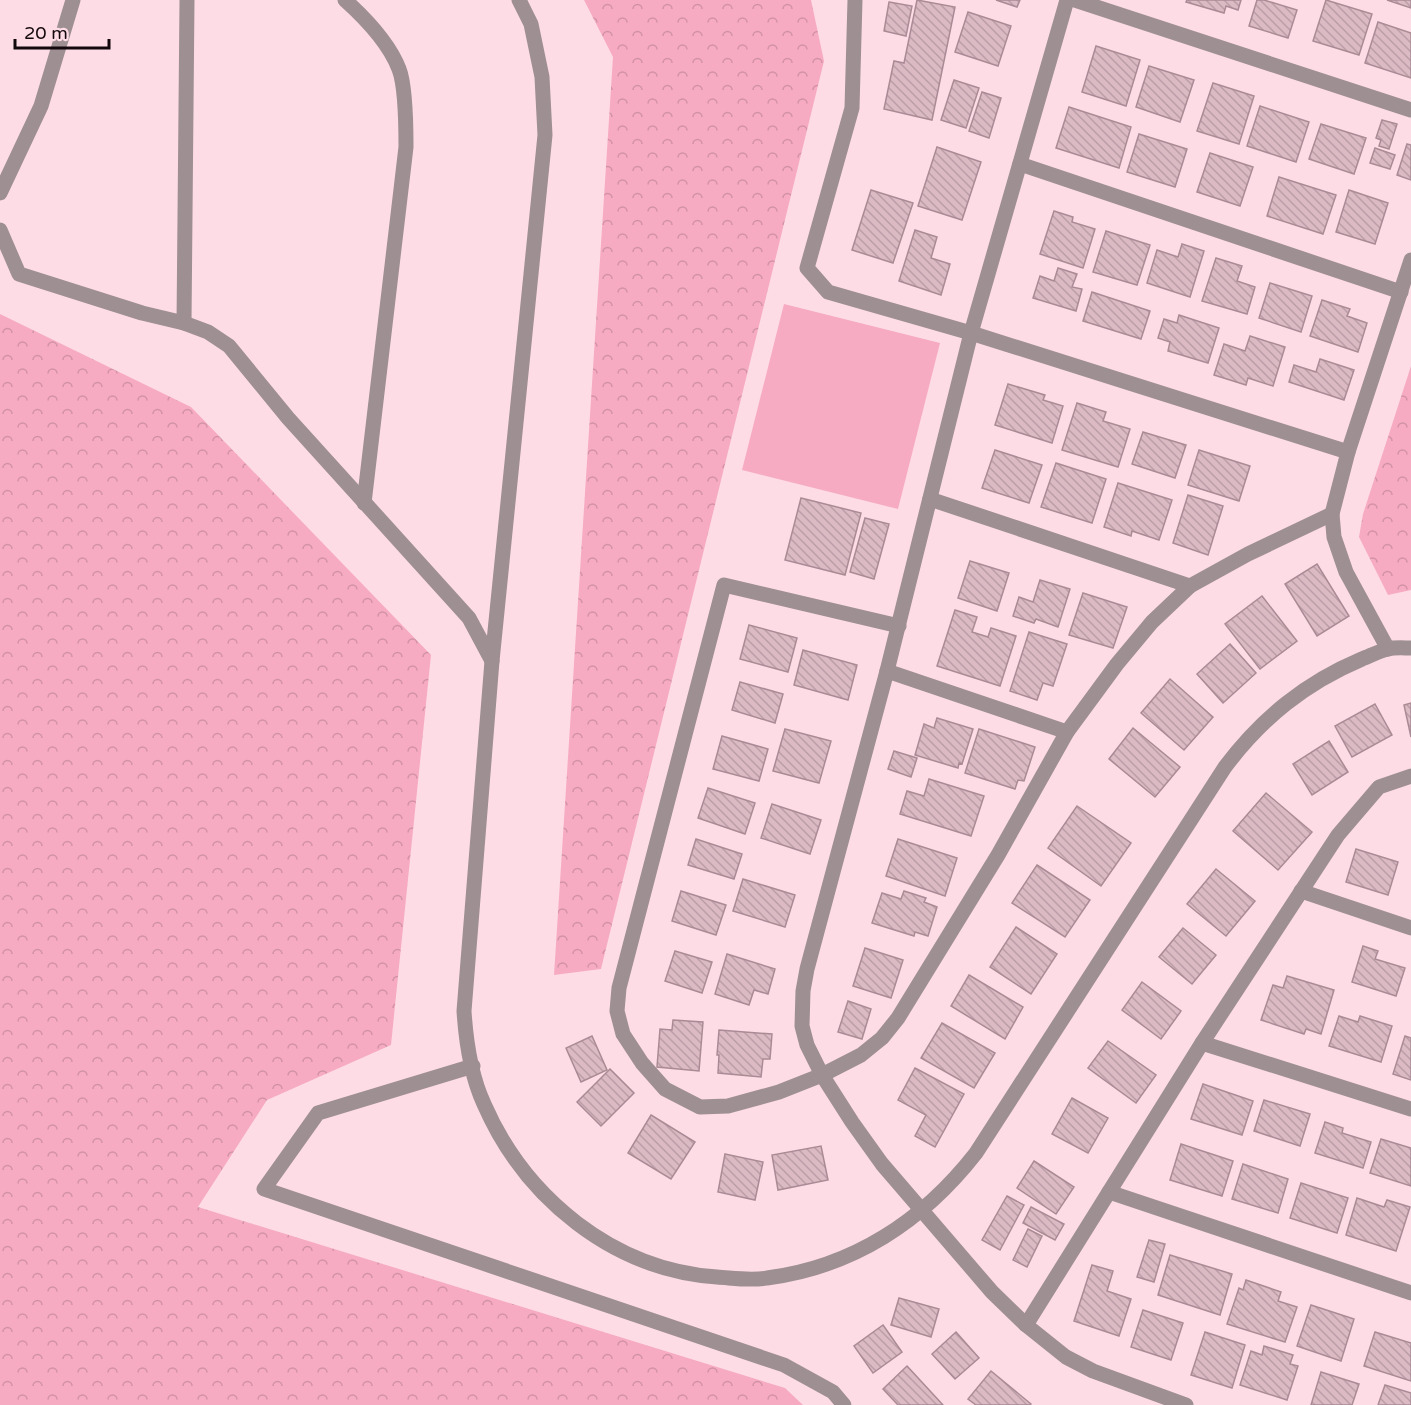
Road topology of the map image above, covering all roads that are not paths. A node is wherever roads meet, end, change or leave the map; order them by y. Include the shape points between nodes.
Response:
1 (73, 0) edge
2 (187, 0) edge
3 (345, 0) edge
4 (519, 0) edge
5 (855, 0) edge
6 (1067, 0) edge
7 (1075, 0) edge
8 (1411, 110) edge
9 (1020, 164) junction
10 (0, 193) edge
11 (0, 230) edge
12 (1411, 260) edge
13 (1401, 292) junction
14 (184, 323) junction
15 (970, 333) junction
16 (1348, 452) junction
17 (930, 499) junction
18 (364, 503) junction
19 (1332, 514) junction
20 (1190, 586) junction
21 (899, 626) junction
22 (1411, 648) edge
23 (1388, 649) junction
24 (492, 661) junction
25 (887, 671) junction
26 (1067, 732) junction
27 (1411, 776) edge
28 (1301, 891) junction
29 (1411, 928) edge
30 (1202, 1043) junction
31 (473, 1066) junction
32 (822, 1075) junction
33 (1411, 1109) edge
34 (1109, 1192) junction
35 (922, 1210) junction
36 (1411, 1293) edge
37 (1026, 1325) junction
38 (844, 1405) edge
39 (1183, 1405) edge

1 - 10 street via 41,106
2 - 14 street
3 - 18 street via 361,14 399,70 406,119 406,147
4 - 24 street via 531,24 542,77 545,135
5 - 15 street via 852,108 807,268 828,292
6 - 9 street
7 - 8 street
9 - 13 street
9 - 15 street
11 - 14 street via 19,274
12 - 13 street
13 - 16 street
14 - 18 street via 229,346
15 - 16 street
15 - 17 street
16 - 19 street
17 - 20 street
17 - 21 street
18 - 24 street via 469,618
19 - 20 street
19 - 23 street via 1334,537 1346,572
20 - 26 street via 1124,655
21 - 25 street
21 - 32 street via 724,585 619,988 617,1011 623,1034 642,1063 665,1089 700,1107 752,1100
22 - 23 street
23 - 35 street via 1313,684 1280,706 1244,741 976,1153 955,1180
24 - 31 street via 464,1011
25 - 26 street
25 - 32 street via 802,991 802,1026
26 - 32 street via 998,855 898,1018 871,1048
27 - 28 street via 1379,787 1338,835
28 - 29 street
28 - 30 street
30 - 33 street
30 - 34 street
31 - 35 street via 483,1102 504,1145 534,1183 565,1216 639,1260 696,1276 764,1279 845,1258 881,1240
31 - 38 street via 318,1113 264,1189 784,1365 833,1392
32 - 35 street via 882,1164
34 - 36 street
34 - 37 street
35 - 37 street via 992,1292
37 - 39 street via 1066,1357 1093,1371

